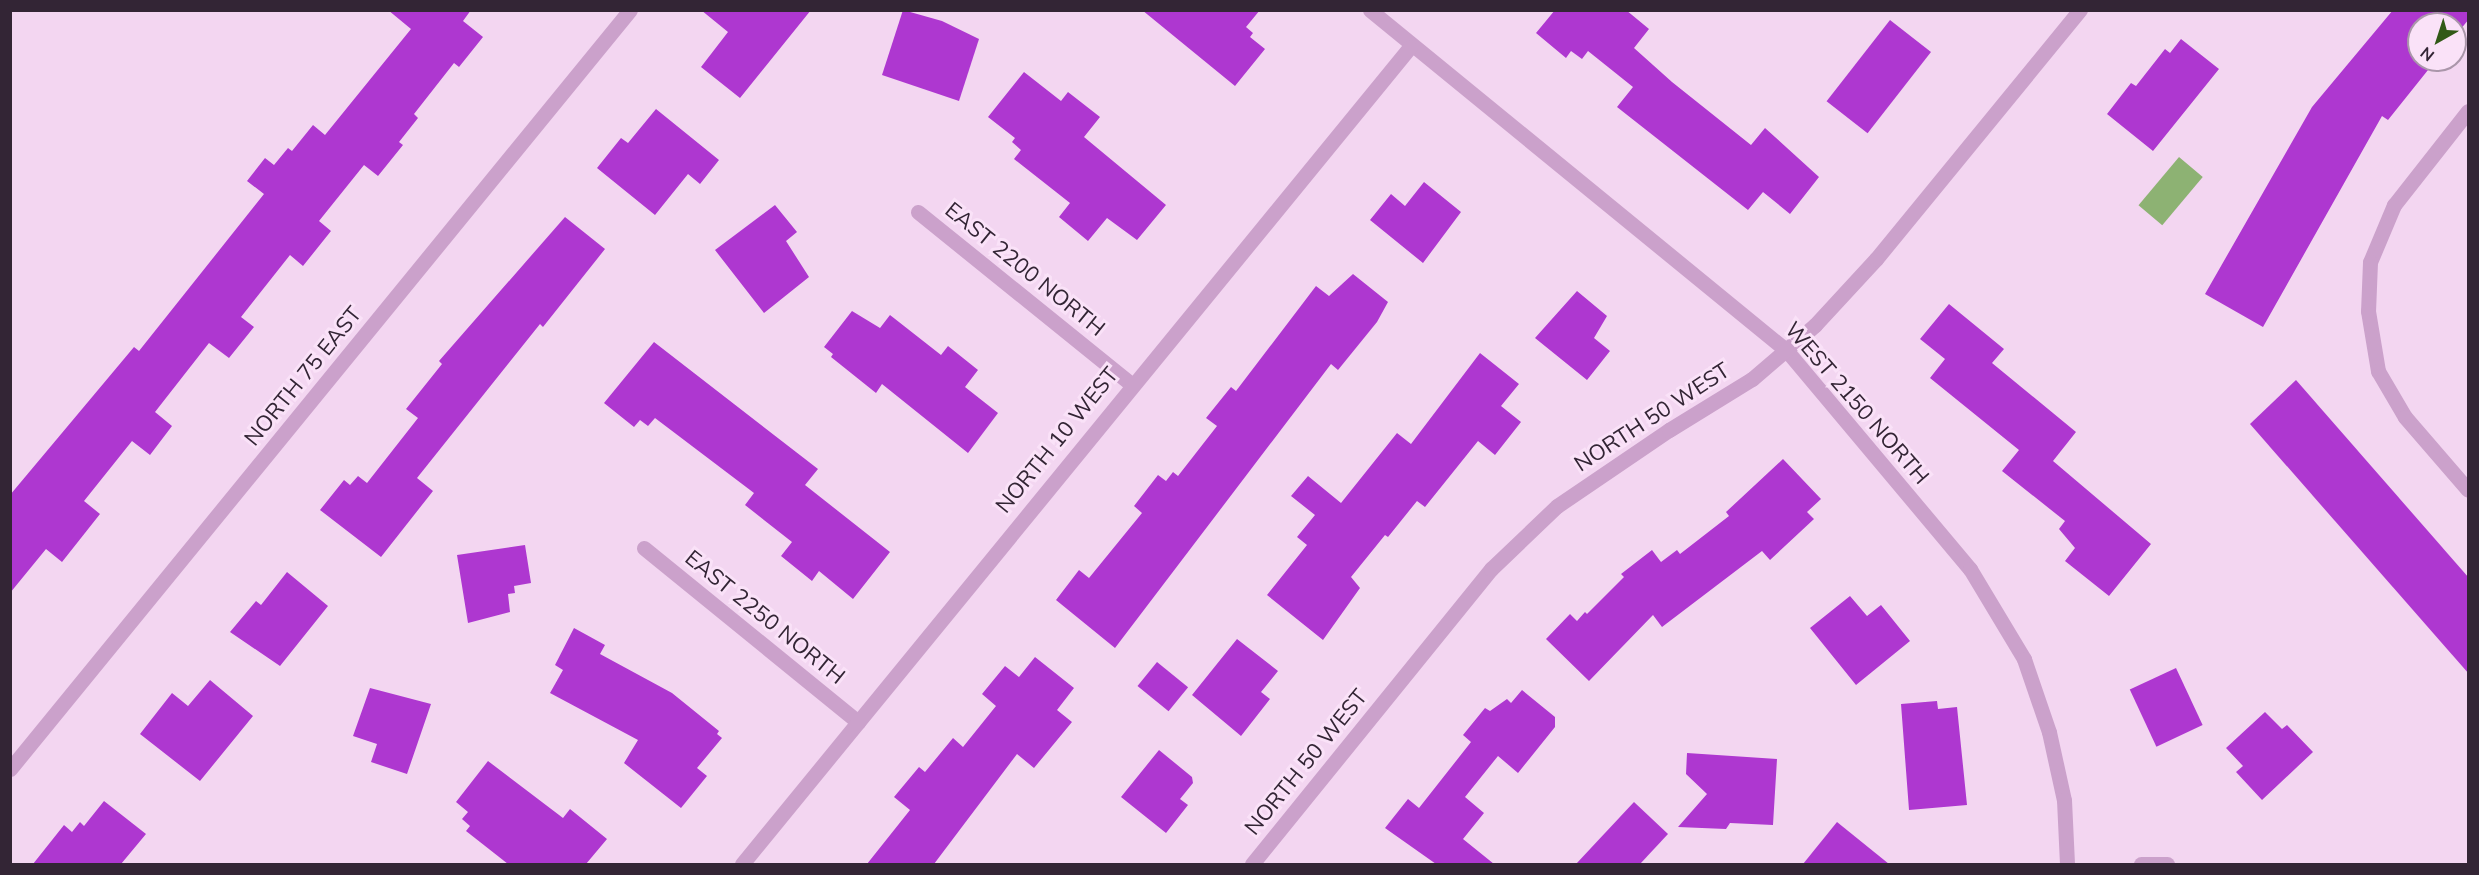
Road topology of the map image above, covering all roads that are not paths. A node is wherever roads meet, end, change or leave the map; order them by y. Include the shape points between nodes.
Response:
1 (630, 10) edge
2 (1370, 10) edge
3 (2080, 10) edge
4 (1410, 47) junction
5 (2469, 111) edge
6 (918, 212) dead end
7 (1787, 351) junction
8 (1131, 384) junction
9 (2469, 490) edge
10 (644, 548) dead end
11 (858, 722) junction
12 (10, 769) edge
13 (742, 864) edge
14 (1252, 864) edge
15 (2067, 864) edge
16 (2141, 864) edge
17 (2167, 864) edge

1 - 12 street, NORTH 75 EAST
2 - 4 street, WEST 2150 NORTH
3 - 7 street, NORTH 50 WEST via 1876,259
4 - 7 street, WEST 2150 NORTH
4 - 8 street, NORTH 10 WEST
5 - 9 street via 2389,214 2370,262 2368,311 2378,371 2404,417
6 - 8 street, EAST 2200 NORTH
7 - 14 street, NORTH 50 WEST via 1752,379 1557,506 1491,569
7 - 15 street, WEST 2150 NORTH via 1970,569 2024,659 2049,732 2064,800
8 - 11 street, NORTH 10 WEST
10 - 11 street, EAST 2250 NORTH
11 - 13 street, NORTH 10 WEST
16 - 17 street

